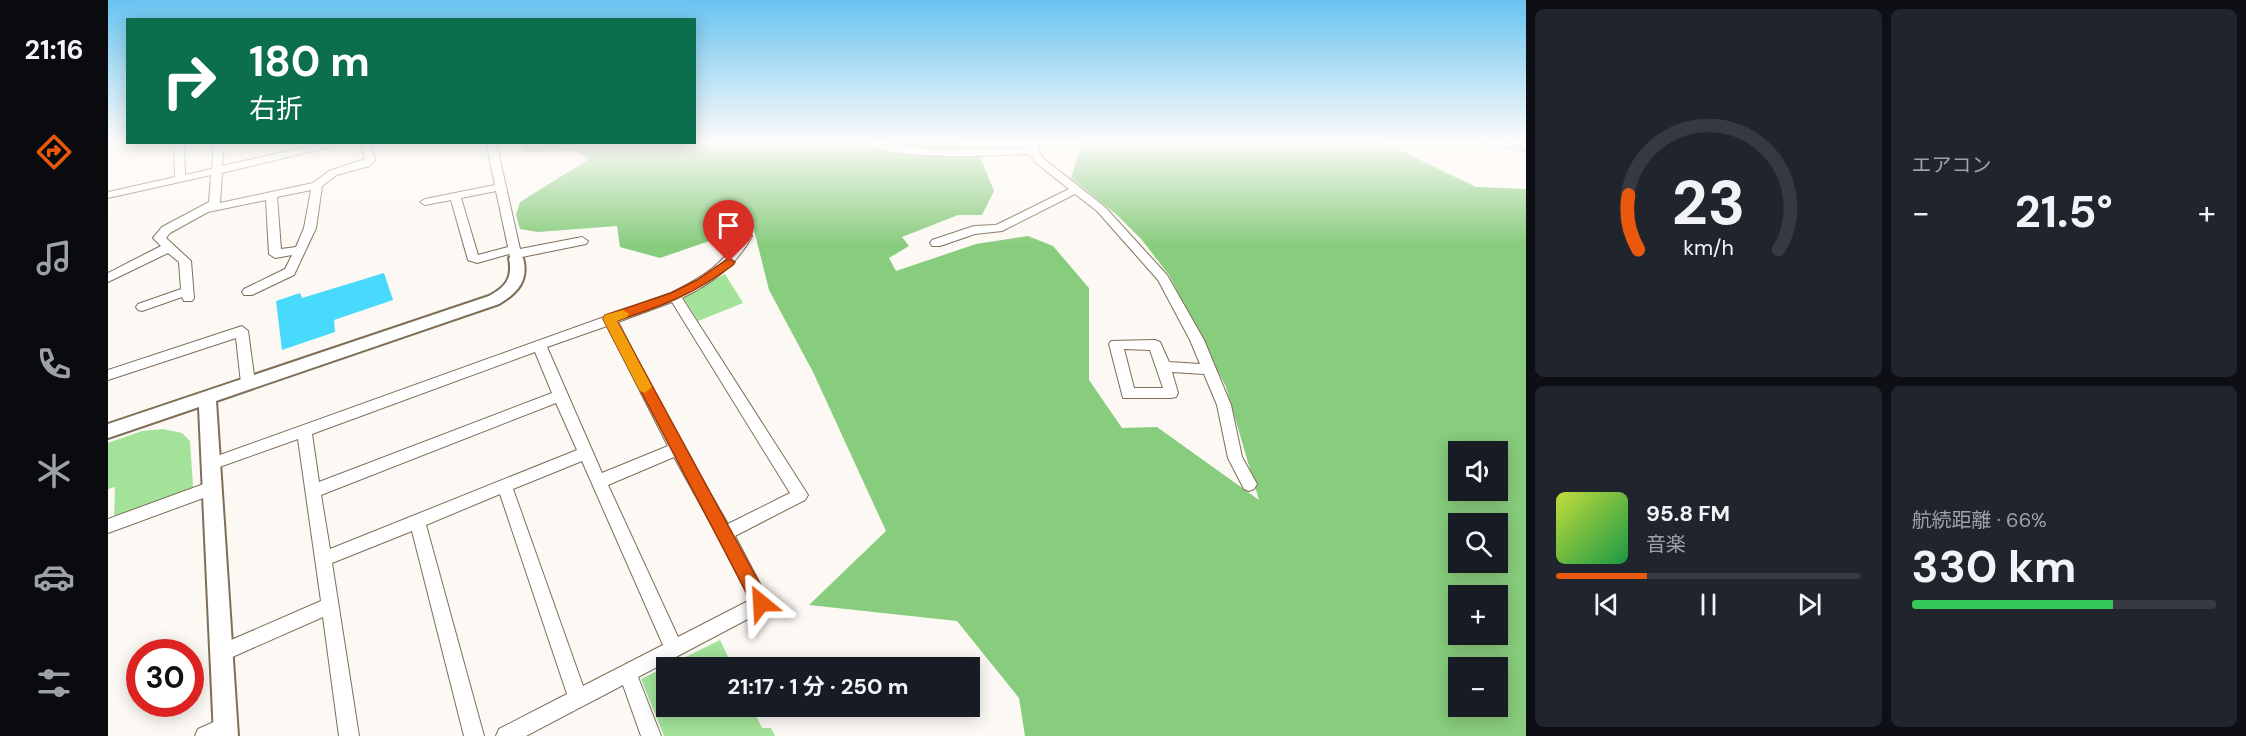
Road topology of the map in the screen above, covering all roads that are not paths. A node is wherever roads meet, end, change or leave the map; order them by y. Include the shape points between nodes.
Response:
1 (192, 176) edge
2 (217, 176) edge
3 (327, 176) edge
4 (498, 176) edge
5 (1059, 176) edge
6 (180, 179) joint
7 (317, 185) junction
8 (500, 187) junction
9 (1075, 190) junction
10 (108, 195) edge
11 (271, 196) junction
12 (455, 196) junction
13 (425, 202) dead end
14 (210, 208) junction
15 (746, 236) dead end
16 (582, 241) dead end
17 (936, 243) dead end
18 (170, 247) junction
19 (300, 250) junction
20 (515, 254) junction
21 (108, 278) edge
22 (248, 292) dead end
23 (675, 296) junction
24 (142, 307) dead end
25 (610, 319) junction
26 (539, 344) junction
27 (1164, 367) junction
28 (1208, 369) junction
29 (108, 375) edge
30 (248, 383) junction
31 (560, 396) junction
32 (207, 397) junction
33 (108, 430) edge
34 (304, 431) junction
35 (677, 448) junction
36 (587, 452) junction
37 (211, 464) junction
38 (600, 481) junction
39 (1249, 484) dead end
40 (504, 485) junction
41 (212, 488) junction
42 (314, 491) junction
43 (417, 521) junction
44 (108, 526) edge
45 (725, 533) junction
46 (324, 559) junction
47 (329, 606) junction
48 (674, 649) junction
49 (221, 653) junction
50 (628, 673) junction
51 (578, 699) junction
52 (225, 731) edge
53 (205, 736) edge
54 (349, 736) edge
55 (474, 736) edge
56 (506, 736) edge
57 (651, 736) edge

1 - 6 street
2 - 14 street via 214,204
3 - 7 street
4 - 8 street
5 - 9 street
6 - 10 street
7 - 11 street
7 - 19 street via 310,228
8 - 12 street
8 - 20 street
9 - 17 street via 998,228 974,230
9 - 28 street via 1101,209 1163,278
11 - 14 street
11 - 19 street via 274,254
12 - 13 street
12 - 20 street via 472,258
14 - 18 street via 161,234 159,238
15 - 23 street via 729,262
16 - 20 street
18 - 21 street
18 - 24 street via 185,261 187,294
19 - 22 street via 286,275
20 - 30 street via 519,280 494,300
23 - 25 street
23 - 45 street via 800,495
25 - 26 street
25 - 35 street
26 - 31 street
26 - 34 street
27 - 27 street via 1171,393 1128,394 1116,344 1155,345
27 - 28 street
28 - 39 street via 1224,405 1235,458
29 - 30 street via 243,331
30 - 32 street
31 - 36 street
31 - 42 street
32 - 33 street
32 - 37 street
34 - 37 street
34 - 42 street
35 - 38 street
35 - 45 street
36 - 38 street
36 - 40 street
37 - 41 street
38 - 48 street
40 - 43 street
40 - 51 street
41 - 44 street
41 - 49 street
42 - 46 street
43 - 46 street
43 - 55 street
45 - 48 street via 761,603
46 - 47 street
47 - 49 street
47 - 54 street
48 - 50 street
49 - 52 street
50 - 51 street
50 - 57 street
51 - 56 street
52 - 53 street

